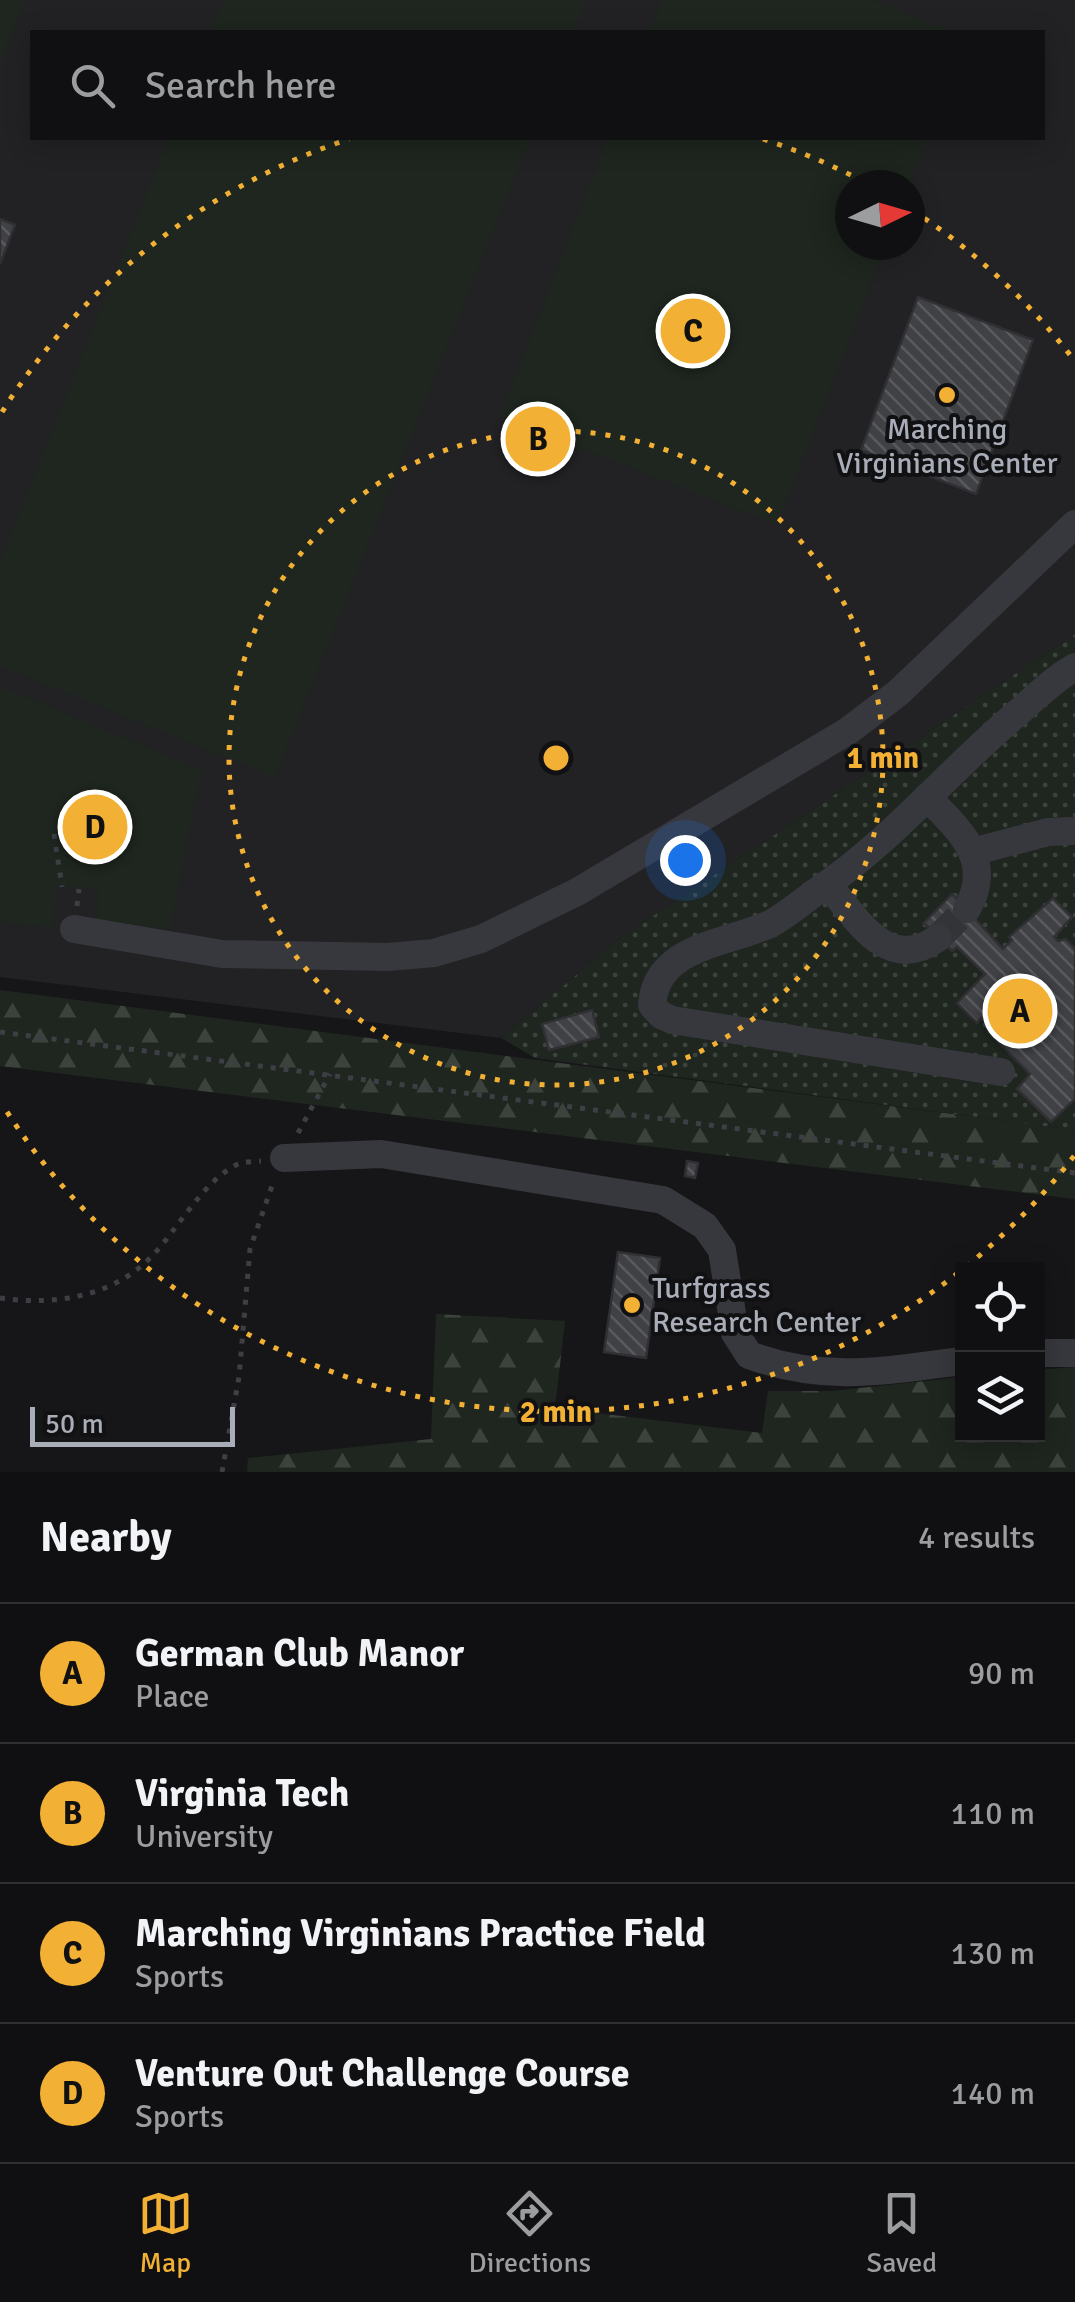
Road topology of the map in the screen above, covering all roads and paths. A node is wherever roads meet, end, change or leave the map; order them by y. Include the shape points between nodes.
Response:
1 (1075, 524) edge
2 (1075, 667) edge
3 (926, 797) junction
4 (1075, 831) edge
5 (54, 834) dead end
6 (972, 852) junction
7 (828, 884) junction
8 (62, 887) dead end
9 (967, 909) tunnel mouth
10 (74, 929) dead end
11 (938, 938) tunnel mouth
12 (0, 1032) edge
13 (1001, 1072) dead end
14 (330, 1074) junction
15 (284, 1158) junction
16 (1075, 1173) edge
17 (0, 1298) edge
18 (1045, 1353) edge
19 (1075, 1353) edge
20 (955, 1362) edge
21 (222, 1472) edge

1 - 10 lane via 898,693 848,730 578,892 480,940 388,957 222,954
2 - 3 lane
3 - 6 lane
3 - 7 lane
4 - 6 lane
5 - 8 path
6 - 9 lane via 978,882
7 - 11 lane via 889,948 923,949
7 - 13 lane via 770,924 675,961 653,989 652,1005 672,1020
12 - 14 path
14 - 15 path
14 - 16 path
15 - 17 path via 239,1164 214,1183 150,1258 105,1288 72,1299
15 - 20 lane via 381,1154 663,1200 706,1226 722,1250 735,1332 748,1356 852,1375
15 - 21 path via 250,1250 239,1378
18 - 19 lane

